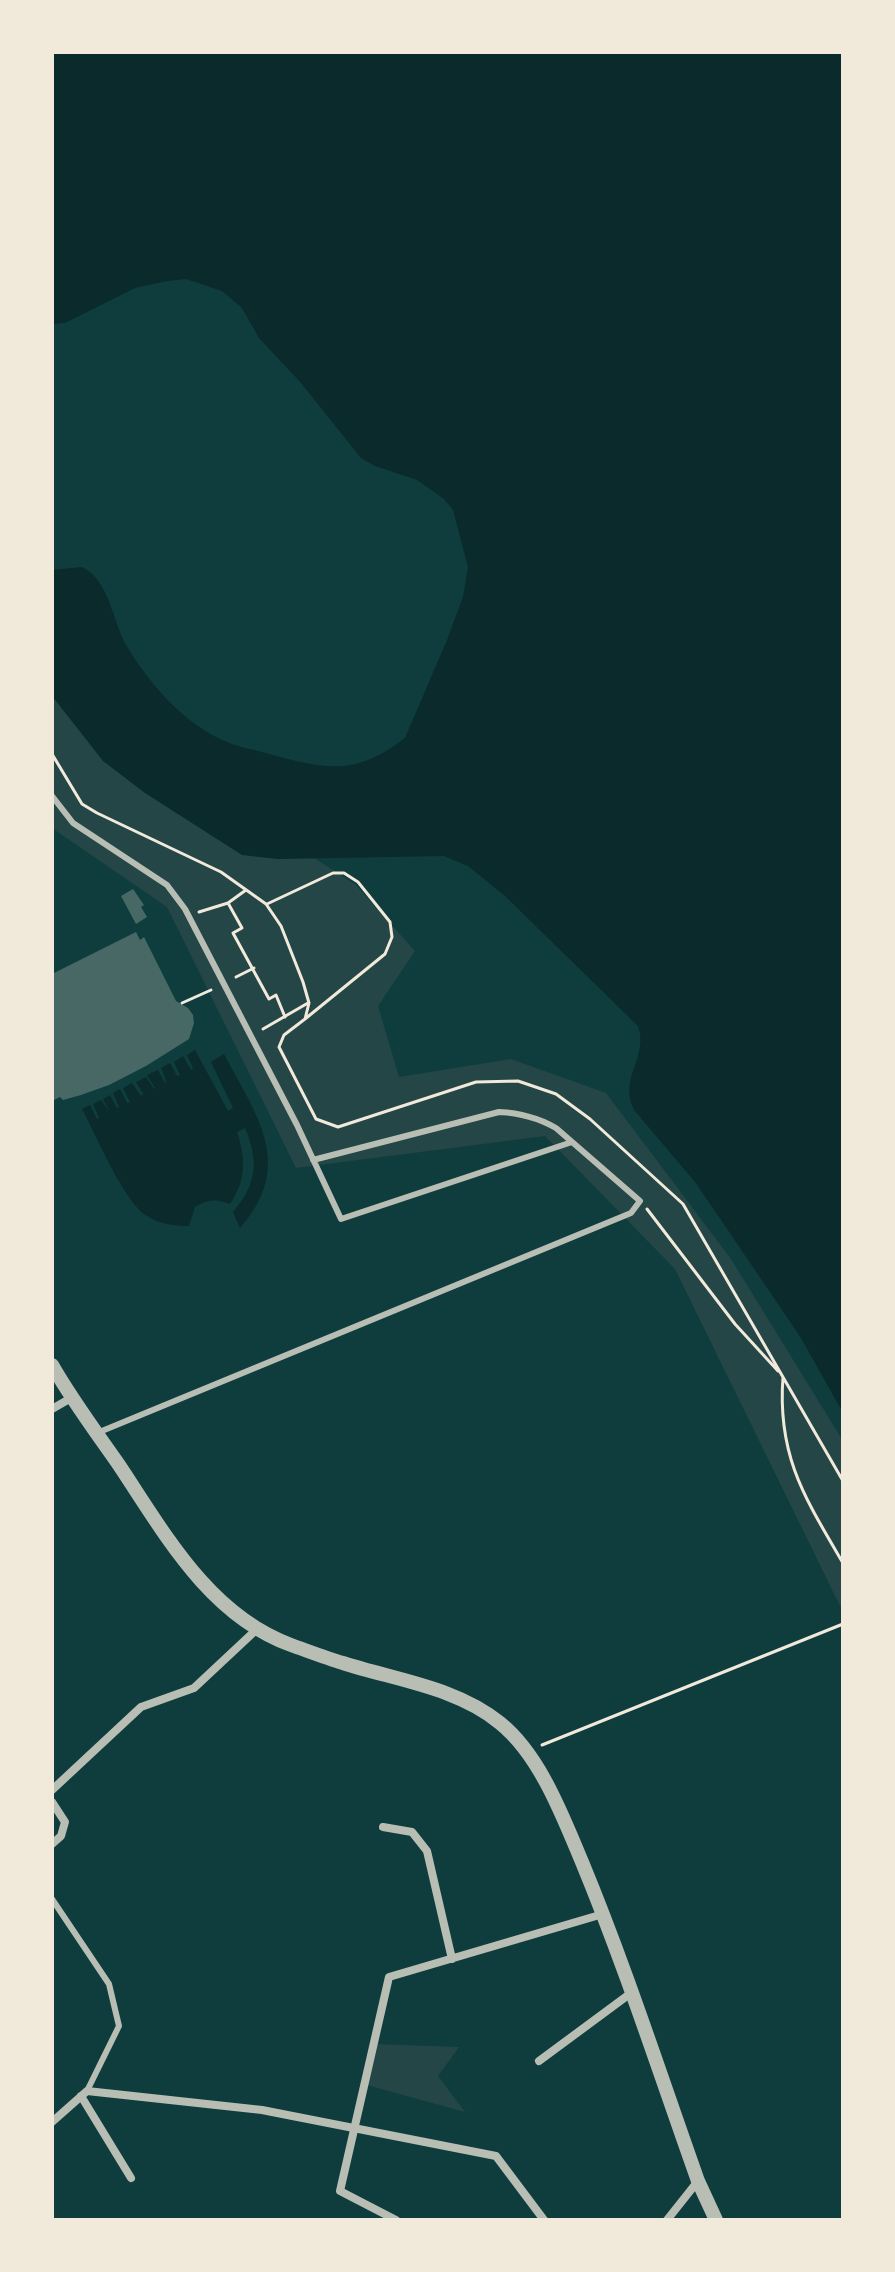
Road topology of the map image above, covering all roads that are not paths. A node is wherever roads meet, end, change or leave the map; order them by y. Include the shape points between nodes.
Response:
1 (52, 796) edge
2 (572, 1142) junction
3 (313, 1160) junction
4 (52, 1365) edge
5 (71, 1398) junction
6 (52, 1409) edge
7 (97, 1433) junction
8 (256, 1630) junction
9 (52, 1790) edge
10 (52, 1802) edge
11 (383, 1827) dead end
12 (52, 1844) edge
13 (52, 1899) edge
14 (603, 1914) junction
15 (452, 1959) junction
16 (631, 1993) junction
17 (539, 2061) dead end
18 (84, 2094) junction
19 (52, 2122) edge
20 (353, 2129) junction
21 (131, 2178) dead end
22 (698, 2181) junction
23 (396, 2220) edge
24 (544, 2220) edge
25 (667, 2220) edge
26 (716, 2220) edge

1 - 3 lane via 73,823 167,885 185,909
2 - 3 lane via 541,1119 499,1112
2 - 3 lane via 341,1219
2 - 7 lane via 640,1201 631,1213
4 - 5 street
5 - 6 street
5 - 7 street
7 - 8 street via 187,1567
8 - 9 street via 194,1688 141,1707
8 - 14 street via 343,1663 426,1686 472,1704 502,1724 553,1793
10 - 12 street via 65,1822
11 - 15 street via 412,1832 427,1851
13 - 18 lane via 109,1984 119,2026
14 - 15 street
14 - 16 street
15 - 20 street via 389,1977
16 - 17 street
16 - 22 street
18 - 19 street
18 - 20 street via 262,2110
18 - 21 street
20 - 23 street via 340,2191
20 - 24 street via 496,2156
22 - 25 street
22 - 26 street

